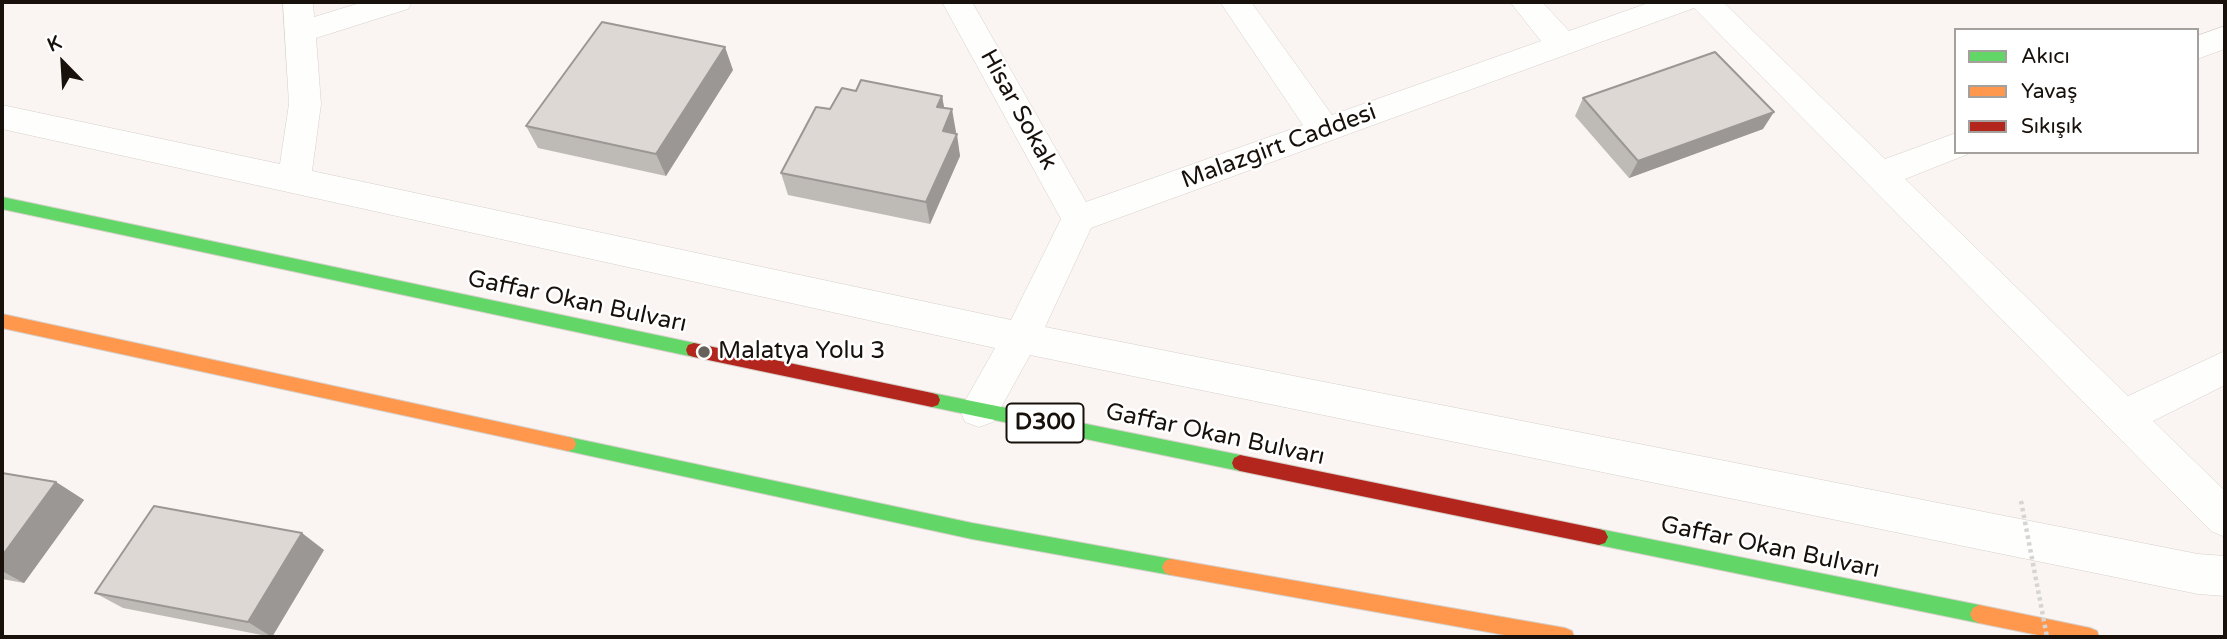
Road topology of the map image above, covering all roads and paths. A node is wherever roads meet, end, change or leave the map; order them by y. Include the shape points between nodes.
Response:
1 (397, 2) edge
2 (957, 2) edge
3 (1235, 2) edge
4 (1525, 2) edge
5 (1682, 2) edge
6 (1705, 2) edge
7 (299, 17) edge
8 (2225, 37) edge
9 (1563, 44) junction
10 (2199, 47) edge
11 (2, 117) edge
12 (1325, 131) junction
13 (1954, 146) edge
14 (1878, 176) junction
15 (294, 181) junction
16 (2, 203) edge
17 (1078, 219) junction
18 (2, 321) edge
19 (1021, 338) junction
20 (2225, 367) edge
21 (979, 410) junction
22 (2123, 417) junction
23 (2021, 502) dead end
24 (2225, 518) edge
25 (2225, 576) edge
26 (1557, 636) edge
27 (2047, 637) edge
28 (2090, 637) edge

1 - 7 street
2 - 17 street, Hisar Sokak
3 - 12 street
4 - 9 street
5 - 9 street, Malazgirt Caddesi
6 - 14 street
7 - 15 street via 305,104
8 - 10 street
9 - 12 street, Malazgirt Caddesi
11 - 15 street
12 - 17 street, Malazgirt Caddesi
13 - 14 street
14 - 22 street
15 - 19 street
16 - 21 highway, Gaffar Okan Bulvarı / D300
17 - 19 street
18 - 26 highway via 972,531
19 - 21 street
19 - 25 street
20 - 22 street
21 - 28 highway, Gaffar Okan Bulvarı / D300
22 - 24 street
23 - 27 path, bridge

